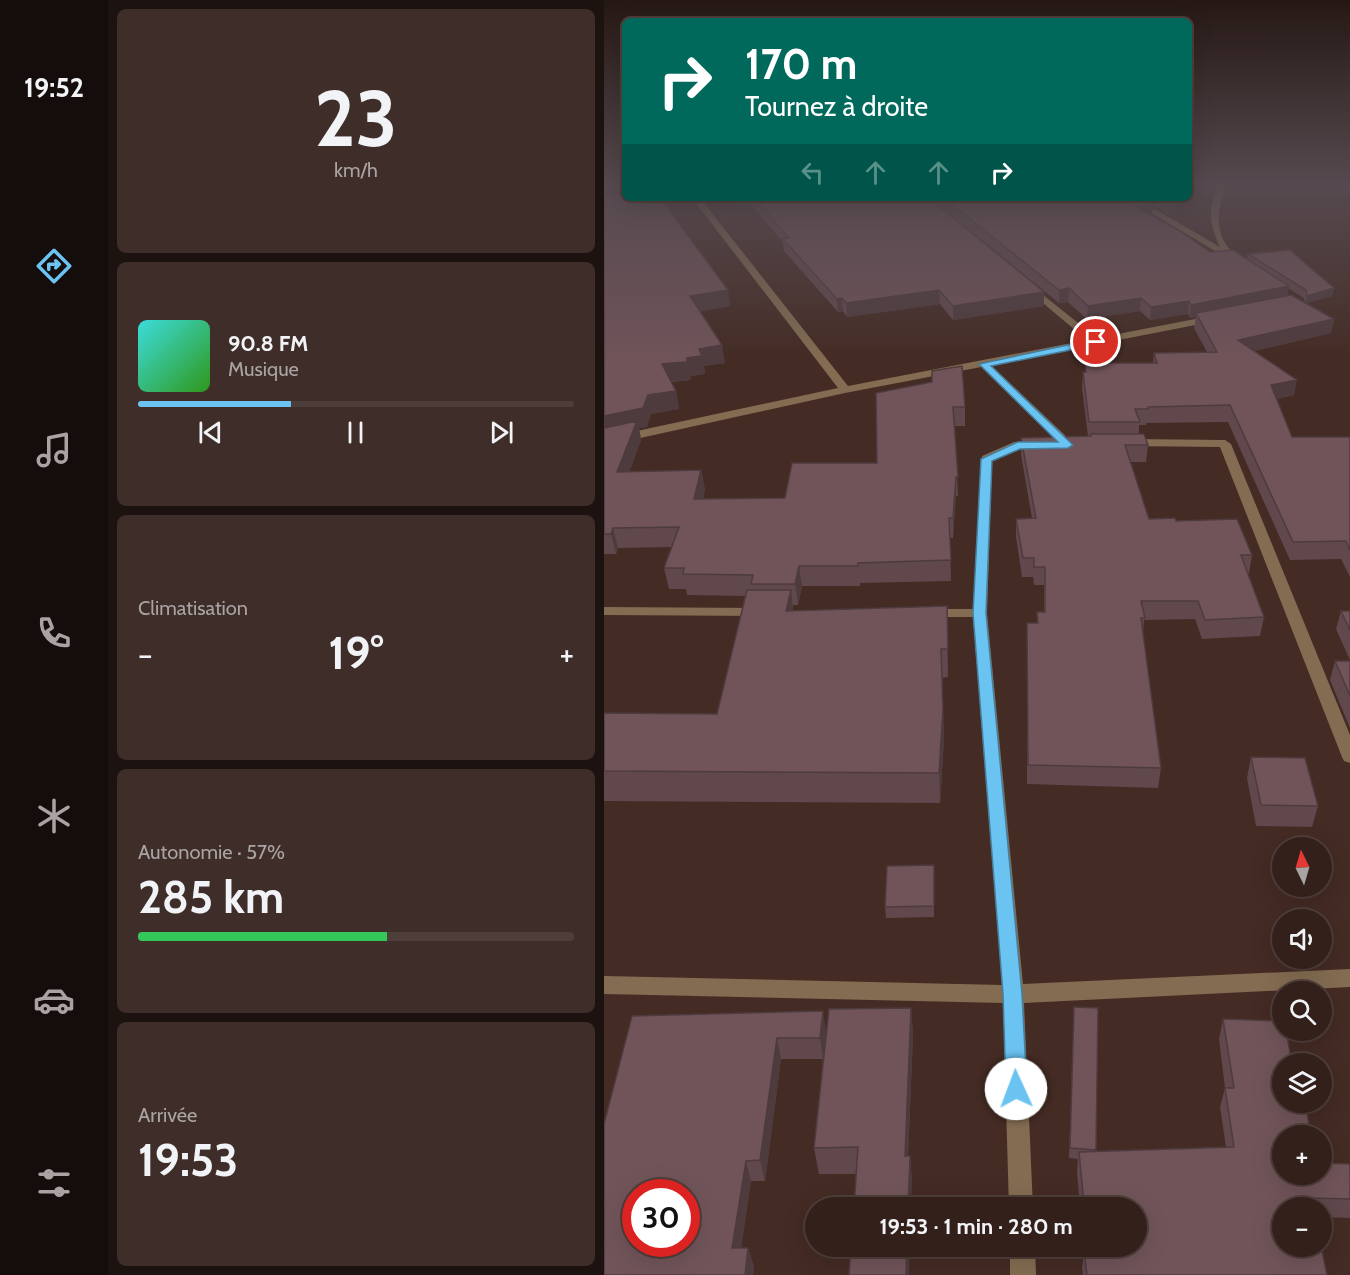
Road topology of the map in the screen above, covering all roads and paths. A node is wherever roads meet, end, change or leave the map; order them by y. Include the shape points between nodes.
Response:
1 (732, 244) edge
2 (1212, 244) edge
3 (1223, 244) edge
4 (1227, 253) junction
5 (1245, 265) edge
6 (1023, 281) edge
7 (1232, 315) edge
8 (1096, 342) junction
9 (984, 364) junction
10 (846, 390) junction
11 (604, 442) edge
12 (1114, 443) edge
13 (1091, 444) edge
14 (1068, 445) junction
15 (604, 612) edge
16 (780, 612) edge
17 (909, 613) edge
18 (980, 613) junction
19 (1350, 757) edge
20 (1350, 978) edge
21 (604, 985) edge
22 (1013, 994) junction
23 (1021, 1197) edge
24 (1022, 1257) edge
25 (1023, 1275) edge

1 - 10 street
2 - 4 street
3 - 4 street
4 - 5 street
6 - 8 street
7 - 8 street
8 - 9 street
9 - 10 street
9 - 14 street
10 - 11 street
12 - 19 street via 1225,444
13 - 14 street
14 - 18 street via 1018,445 986,459
15 - 16 street
17 - 18 street
18 - 22 street
20 - 22 street
21 - 22 street
22 - 23 street
24 - 25 street

